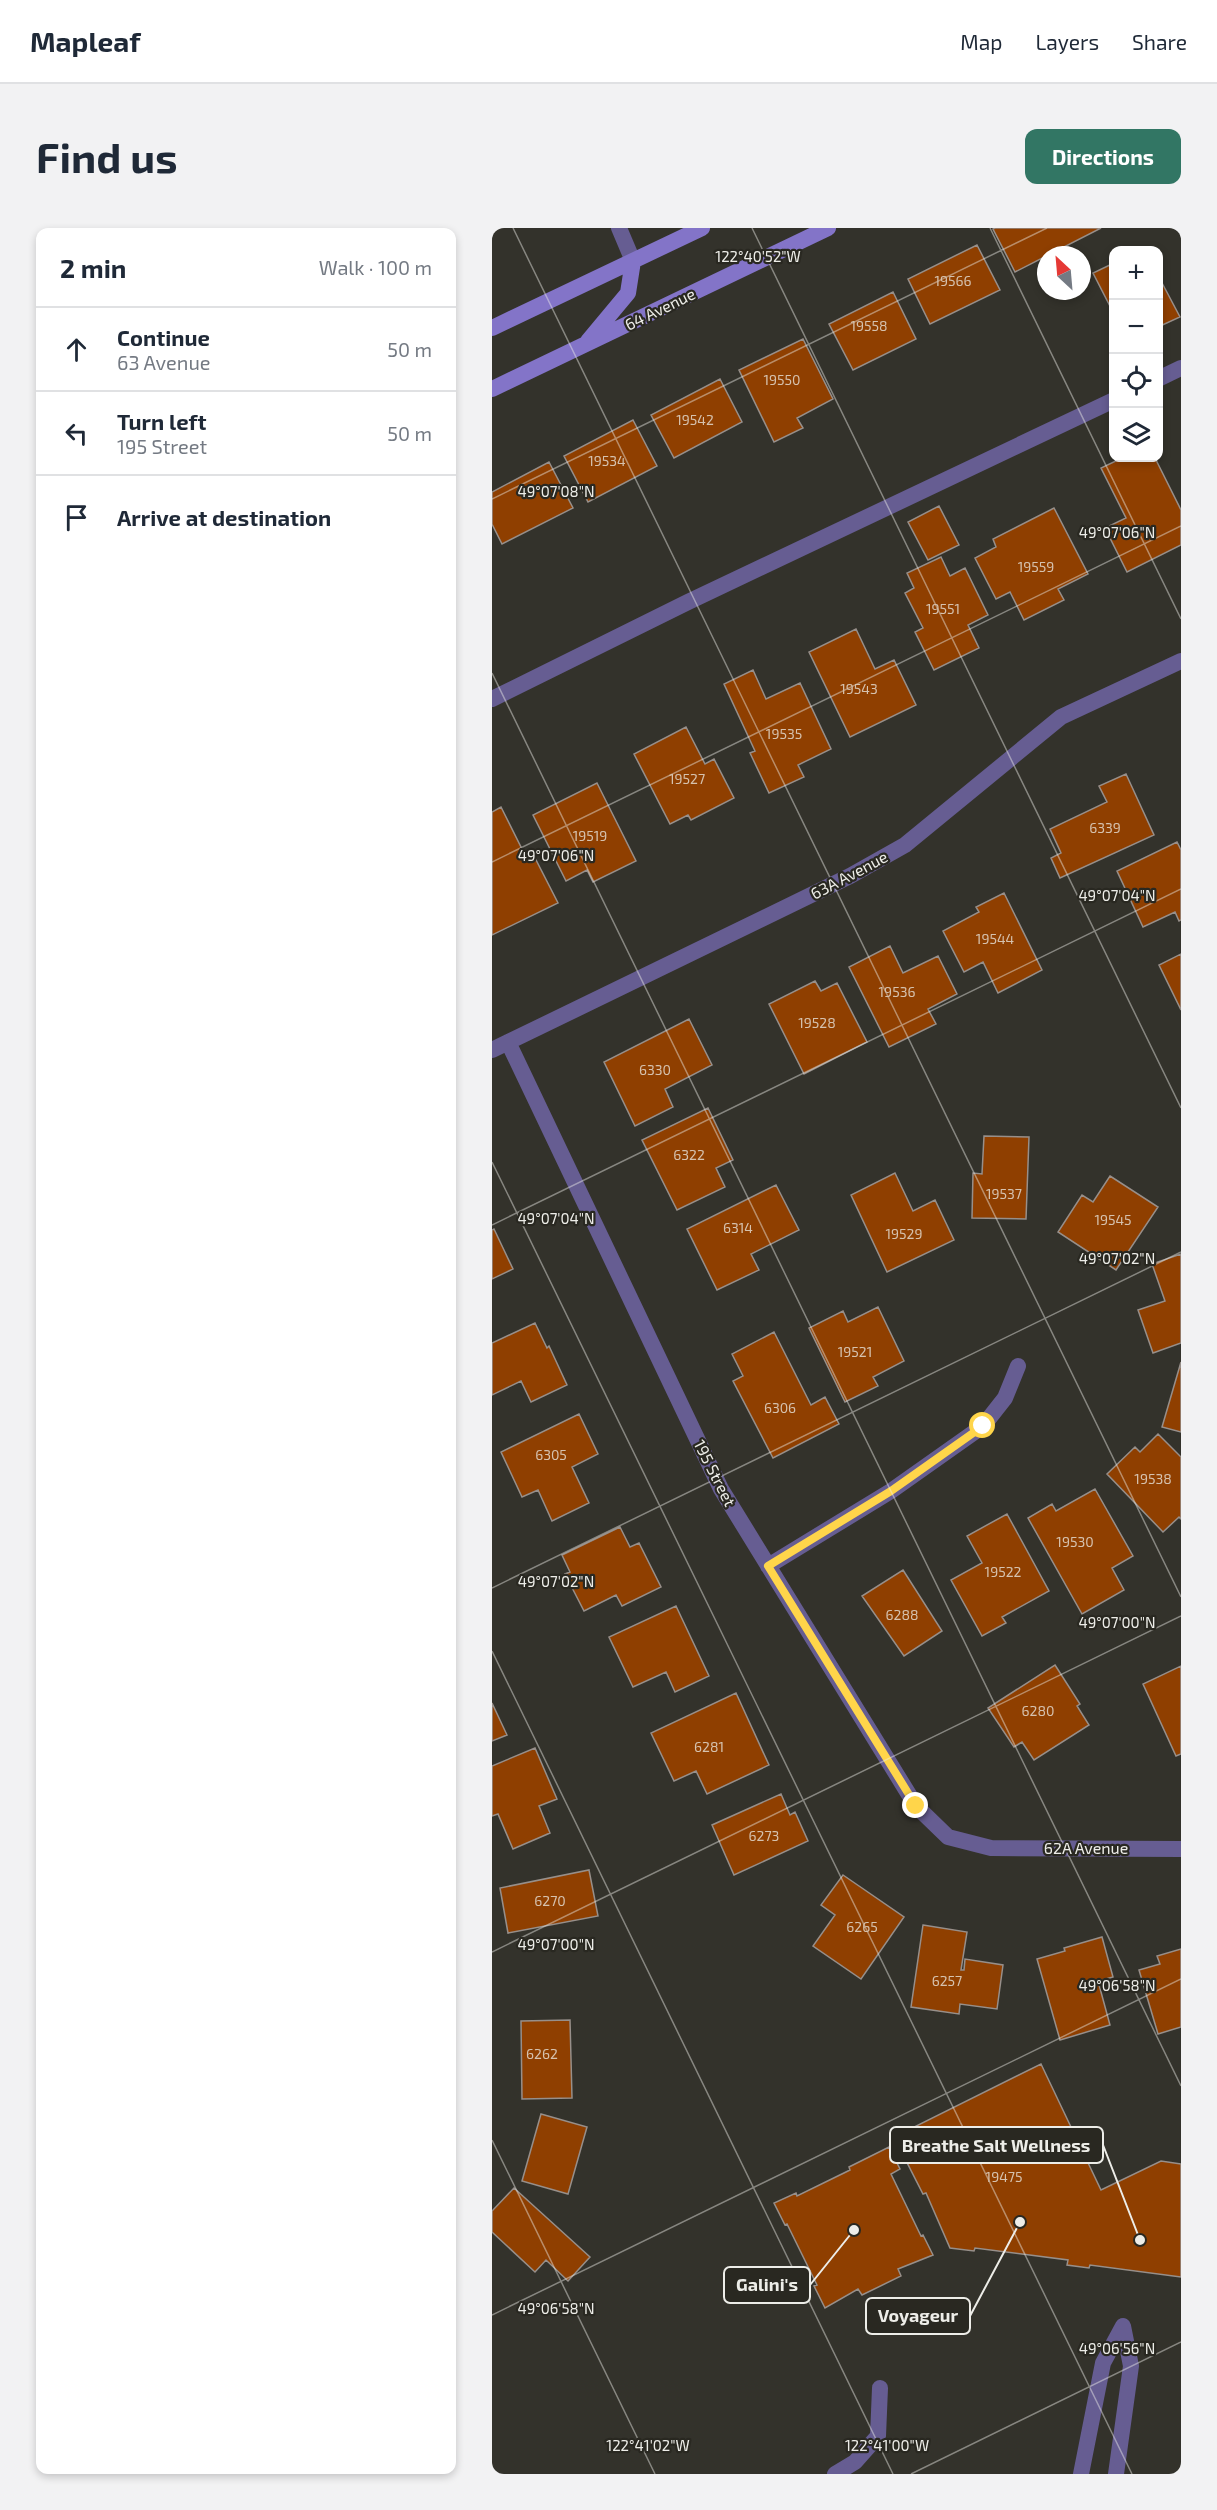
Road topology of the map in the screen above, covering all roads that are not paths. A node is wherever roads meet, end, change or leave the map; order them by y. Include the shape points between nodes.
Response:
1 (619, 228) edge
2 (702, 228) edge
3 (828, 228) edge
4 (633, 261) junction
5 (492, 328) edge
6 (584, 346) junction
7 (1181, 368) edge
8 (1163, 377) edge
9 (492, 389) edge
10 (1109, 402) edge
11 (1181, 661) edge
12 (492, 699) edge
13 (507, 1042) junction
14 (492, 1050) edge
15 (1018, 1366) dead end
16 (768, 1566) junction
17 (991, 1848) joint
18 (1181, 1849) edge
19 (880, 2388) dead end
20 (835, 2474) edge
21 (1081, 2474) edge
22 (1116, 2474) edge

1 - 4 street
2 - 4 main road
3 - 6 main road, 64 Avenue
4 - 5 main road
4 - 6 main road via 628,293
6 - 9 main road, 64 Avenue
7 - 8 street
10 - 12 street
11 - 13 street, 63A Avenue via 1061,717 905,845 868,866
13 - 14 street, 63A Avenue
13 - 16 street, 195 Street via 721,1489
15 - 16 street via 1005,1398 983,1426 891,1491
16 - 17 street, 195 Street via 916,1806 948,1837
17 - 18 street, 62A Avenue
19 - 20 street via 878,2436 855,2462
21 - 22 street via 1103,2363 1123,2326 1131,2366

